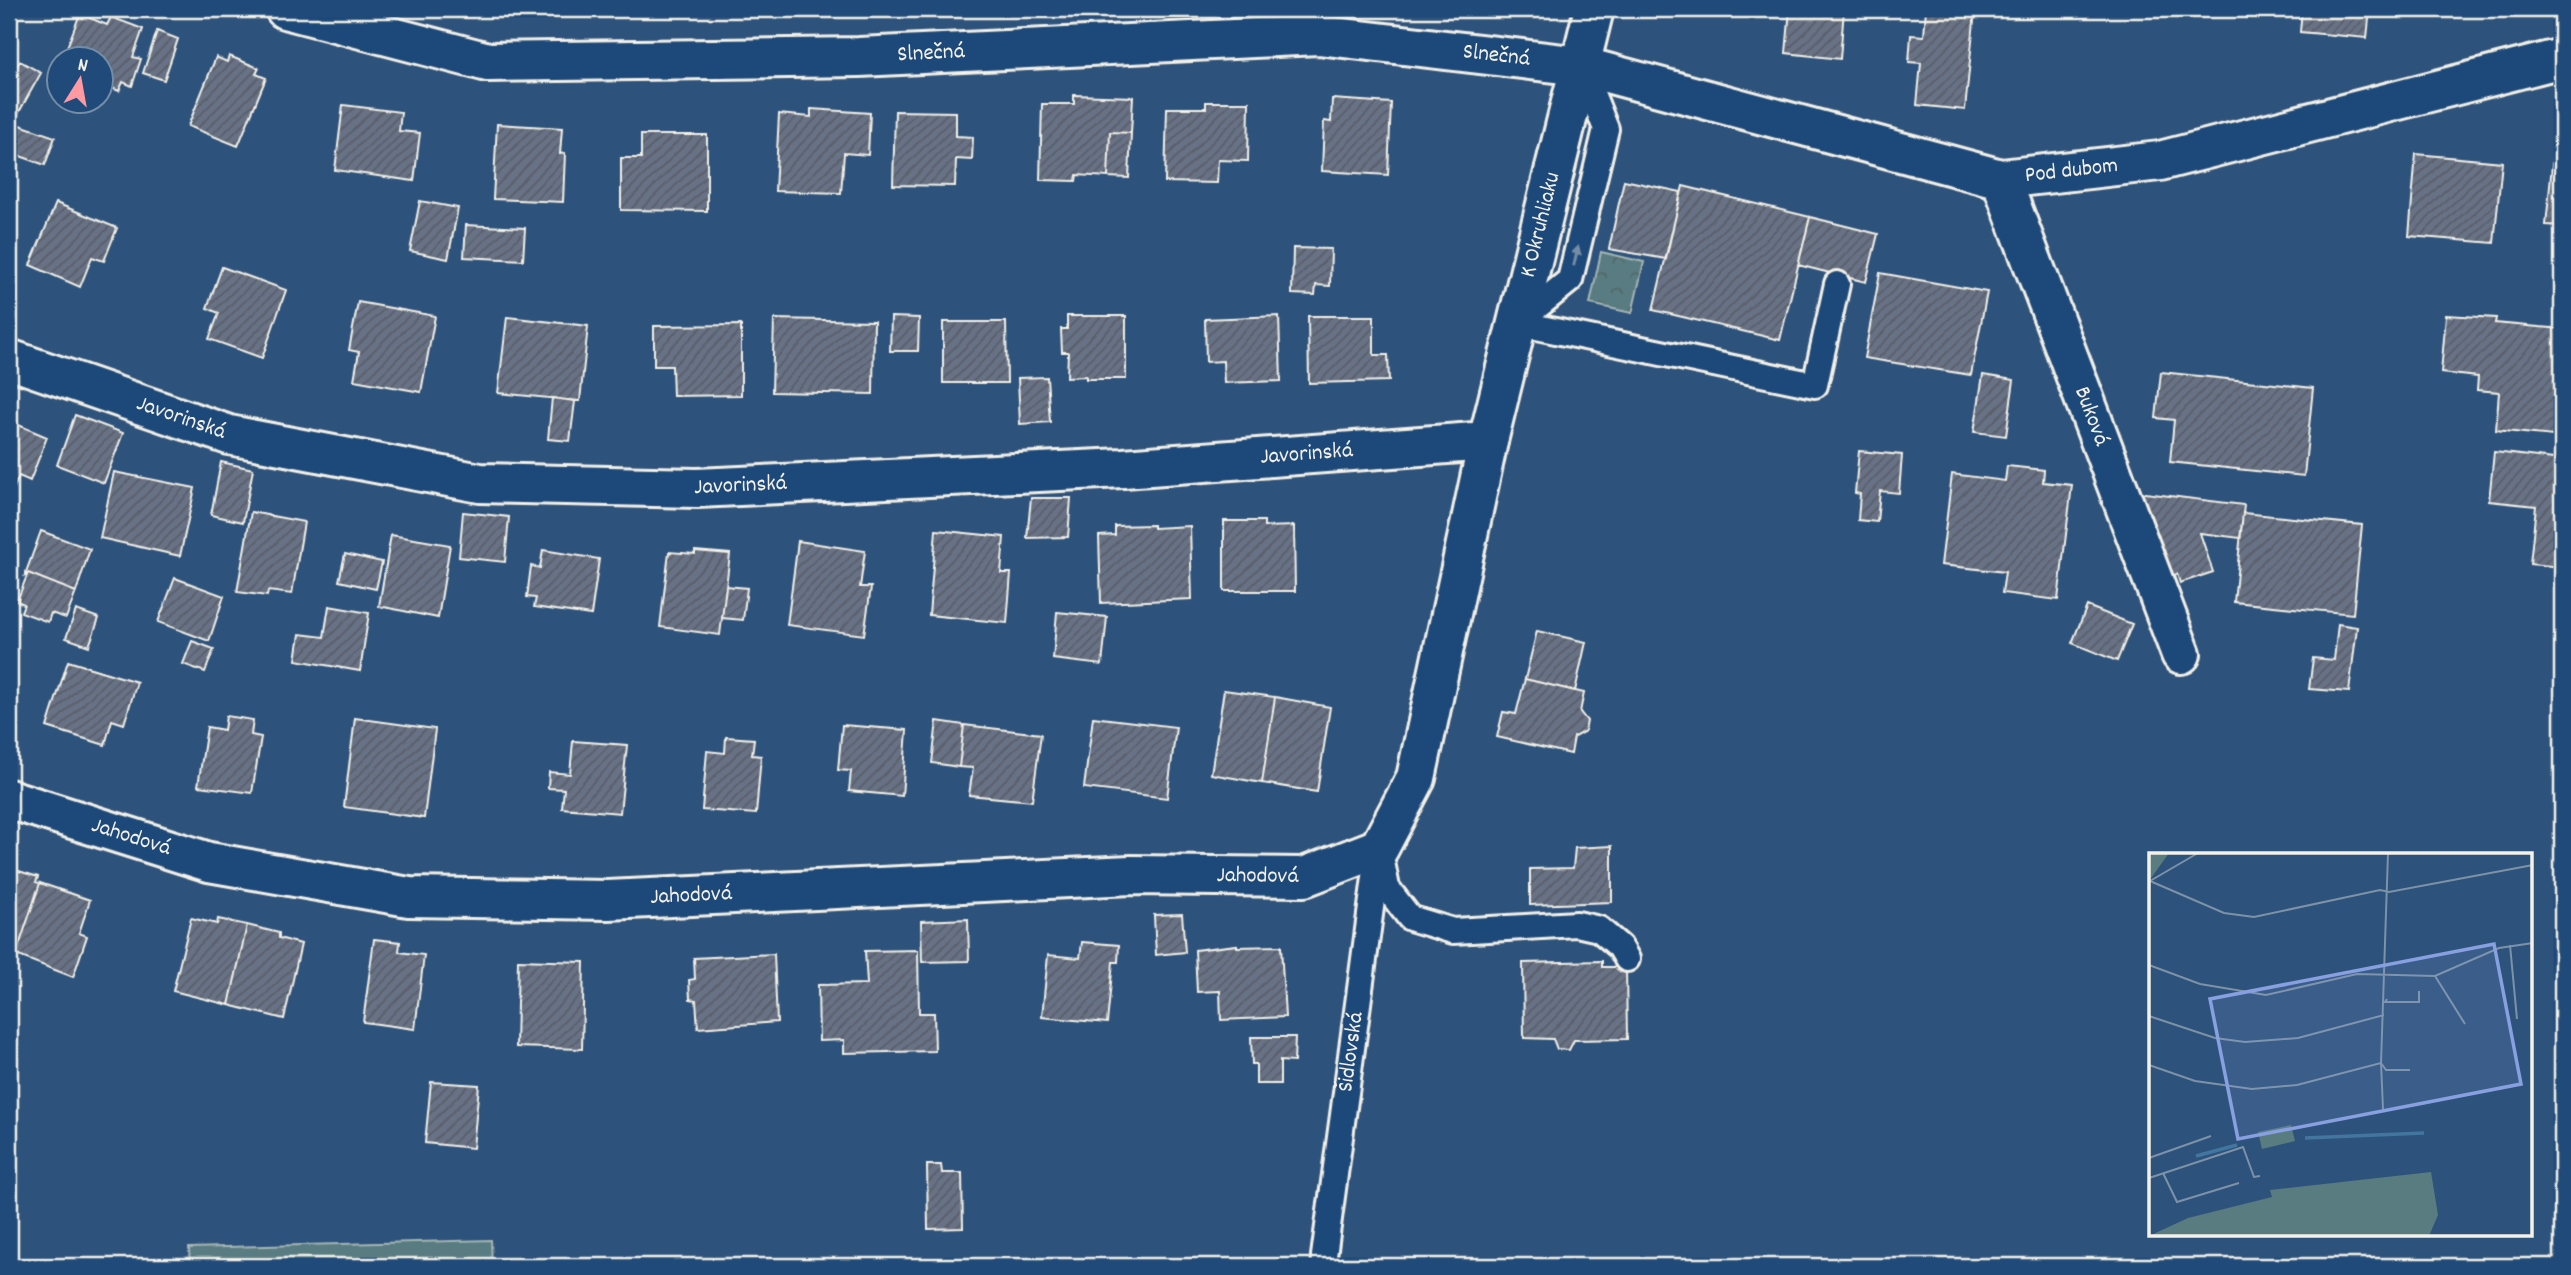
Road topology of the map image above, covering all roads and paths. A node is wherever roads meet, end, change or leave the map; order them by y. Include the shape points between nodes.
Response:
1 (285, 9) edge
2 (1594, 9) edge
3 (2562, 58) edge
4 (1581, 66) junction
5 (2001, 179) junction
6 (1837, 284) dead end
7 (1517, 323) junction
8 (9, 359) edge
9 (1488, 441) junction
10 (2180, 654) dead end
11 (9, 799) edge
12 (1379, 848) junction
13 (1627, 959) dead end
14 (1324, 1256) dead end

1 - 4 street, Slnečná via 488,62 859,57 1318,35
2 - 4 street, K Okruhliaku
3 - 5 street, Pod dubom via 2160,161
4 - 5 street, Pod dubom
4 - 7 street, K Okruhliaku
5 - 10 street, Buková
6 - 7 lane via 1815,385
7 - 9 street, K Okruhliaku
8 - 9 street, Javorinská via 229,435 480,482 698,488 1123,468
9 - 12 street via 1416,778
11 - 12 street, Jahodová via 209,862 409,897 608,900 1131,875 1304,877
12 - 13 lane via 1387,888 1410,918 1453,931 1577,925 1599,929
12 - 14 lane, Šidlovská

